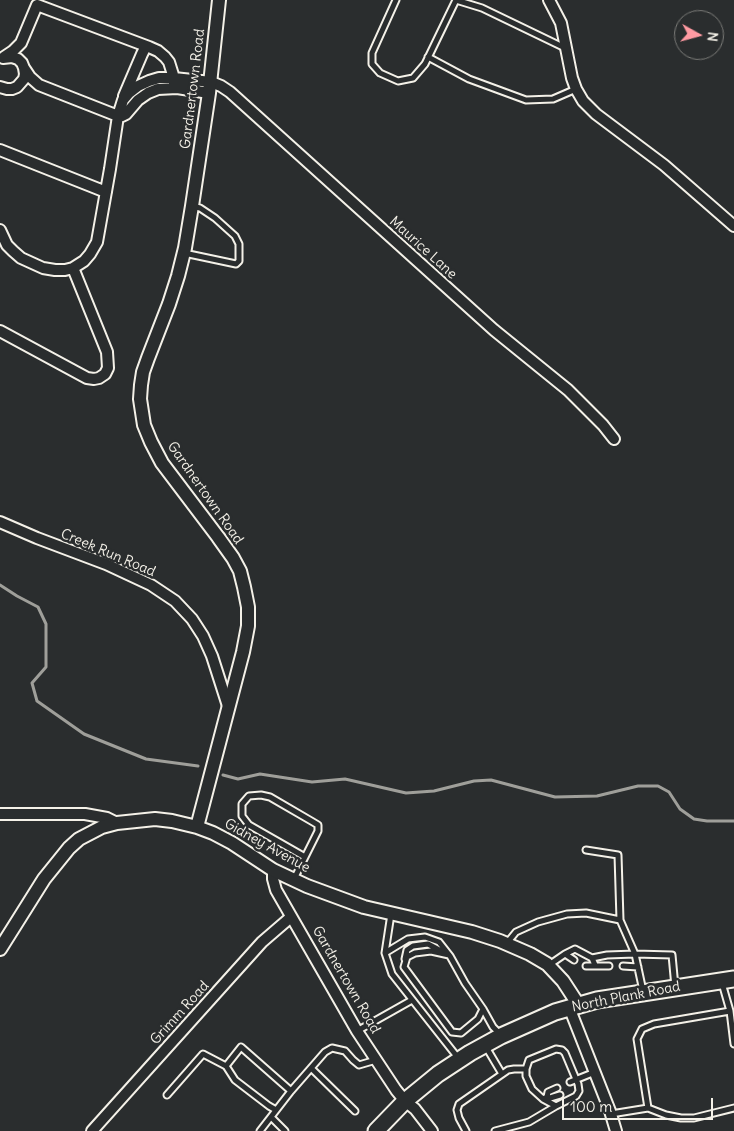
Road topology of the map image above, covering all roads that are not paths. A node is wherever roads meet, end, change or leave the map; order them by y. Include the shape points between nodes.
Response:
1 (219, 0) edge
2 (396, 0) edge
3 (456, 0) edge
4 (549, 0) edge
5 (38, 2) edge
6 (21, 43) junction
7 (149, 47) junction
8 (566, 49) junction
9 (428, 57) junction
10 (1, 58) edge
11 (23, 65) junction
12 (174, 83) junction
13 (38, 85) junction
14 (0, 87) edge
15 (15, 88) junction
16 (210, 88) junction
17 (576, 88) junction
18 (0, 98) edge
19 (123, 100) junction
20 (118, 116) junction
21 (0, 150) edge
22 (106, 192) junction
23 (192, 206) junction
24 (734, 226) edge
25 (0, 230) edge
26 (183, 253) junction
27 (73, 268) junction
28 (0, 332) edge
29 (614, 439) dead end
30 (0, 522) edge
31 (228, 706) junction
32 (0, 814) edge
33 (117, 823) junction
34 (197, 827) junction
35 (586, 850) dead end
36 (305, 857) junction
37 (273, 870) junction
38 (293, 880) junction
39 (391, 914) junction
40 (292, 917) junction
41 (620, 920) junction
42 (506, 944) junction
43 (0, 949) edge
44 (385, 953) junction
45 (564, 954) junction
46 (635, 954) junction
47 (450, 956) junction
48 (592, 958) junction
49 (574, 960) dead end
50 (548, 965) junction
51 (595, 965) junction
52 (586, 966) dead end
53 (609, 966) dead end
54 (624, 966) dead end
55 (638, 967) junction
56 (728, 979) edge
57 (675, 987) junction
58 (643, 992) junction
59 (412, 1000) junction
60 (574, 1006) junction
61 (482, 1009) junction
62 (730, 1011) junction
63 (357, 1031) junction
64 (501, 1036) junction
65 (734, 1044) edge
66 (484, 1045) junction
67 (376, 1060) junction
68 (460, 1060) junction
69 (226, 1066) junction
70 (311, 1068) junction
71 (526, 1069) junction
72 (595, 1072) junction
73 (502, 1074) junction
74 (576, 1080) junction
75 (570, 1082) dead end
76 (557, 1088) dead end
77 (291, 1092) junction
78 (167, 1095) dead end
79 (560, 1095) dead end
80 (545, 1098) junction
81 (405, 1101) junction
82 (556, 1106) junction
83 (648, 1108) junction
84 (734, 1108) edge
85 (276, 1110) junction
86 (355, 1111) dead end
87 (611, 1114) junction
88 (271, 1118) junction
89 (92, 1131) edge
90 (260, 1131) edge
91 (285, 1131) edge
92 (376, 1131) edge
93 (432, 1131) edge
94 (466, 1131) edge
95 (495, 1131) edge
96 (616, 1131) edge

1 - 16 street, Gardnertown Road
2 - 9 lane via 372,54 372,64 398,81 413,78
3 - 8 lane via 482,8
3 - 9 lane
4 - 8 street via 561,23
5 - 6 street
5 - 7 street
6 - 10 street
6 - 11 street
7 - 12 street via 169,62
7 - 19 street via 142,54
8 - 17 street
9 - 17 lane via 469,79 526,100 553,99
10 - 11 street via 12,57
11 - 13 street
11 - 15 street via 24,79
12 - 16 street
12 - 19 street via 159,78 149,81
12 - 20 street via 148,93 126,114
13 - 15 street
13 - 20 street
14 - 15 street via 7,90
15 - 18 street
16 - 23 street, Gardnertown Road
16 - 29 street, Maurice Lane via 220,86 230,92 494,330 568,390
17 - 24 street via 596,114 664,165
19 - 20 street
20 - 22 street
21 - 22 street
22 - 27 street via 97,242 84,262
23 - 26 street, Gardnertown Road
23 - 26 lane via 215,218 235,236 239,244 239,261 236,264
25 - 27 street via 7,245 32,264 55,270
26 - 31 street, Gardnertown Road via 170,304 143,372 141,412 162,463 240,571 248,607 248,626
27 - 28 street via 107,352 105,374 99,378 87,378
30 - 31 street, Creek Run Road via 106,564 151,585 175,601 202,636
31 - 34 street, Gardnertown Road
32 - 33 street via 85,814
33 - 34 street, Gidney Avenue via 155,819
33 - 43 street, Gidney Avenue via 102,827 69,848 44,879
34 - 37 street, Gidney Avenue via 232,843
35 - 41 lane via 618,855
36 - 36 lane via 318,825 270,797 250,796 242,804 242,816 249,825
36 - 38 lane
37 - 38 street, Gidney Avenue
37 - 40 street, Gardnertown Road via 276,890
38 - 39 street, Gidney Avenue
39 - 42 street, Gidney Avenue via 472,932
39 - 44 lane
40 - 63 street, Gardnertown Road
40 - 89 street, Grimm Road via 262,942
41 - 42 lane via 586,913 567,914 516,932
41 - 46 lane
42 - 50 street, Gidney Avenue
44 - 47 lane via 408,939 425,937 439,942
44 - 59 lane via 392,974
45 - 48 lane via 575,949
45 - 49 lane
45 - 50 lane
46 - 48 lane
46 - 55 lane
46 - 57 lane via 672,955
47 - 61 lane
47 - 61 lane via 431,951 415,953 407,957 404,967 452,1032 461,1034 478,1019
48 - 51 lane
50 - 60 street, Gidney Avenue via 563,981
51 - 52 lane
51 - 53 lane
54 - 55 lane
55 - 58 lane
56 - 57 main road, North Plank Road
56 - 62 lane
57 - 58 main road, North Plank Road
58 - 60 main road, North Plank Road
59 - 63 lane
59 - 68 lane
60 - 64 main road, North Plank Road
60 - 72 street
61 - 64 lane
62 - 65 lane
62 - 83 lane via 642,1028 637,1039
63 - 67 street, Gardnertown Road
64 - 66 main road, North Plank Road
66 - 68 main road, North Plank Road
66 - 73 lane
67 - 70 lane via 359,1065 345,1051 332,1048
67 - 81 street, Gardnertown Road
68 - 81 main road, North Plank Road
69 - 77 lane via 241,1046
69 - 78 lane via 203,1054
69 - 85 lane via 235,1080
70 - 77 lane
70 - 86 lane
71 - 73 lane via 514,1068
71 - 74 lane via 529,1060 556,1049 562,1050
71 - 80 lane via 532,1088
72 - 74 lane
72 - 87 street
73 - 94 lane via 459,1104 459,1118
74 - 75 lane
74 - 82 lane via 579,1091 576,1096
76 - 80 lane via 548,1092
77 - 85 lane
79 - 80 lane
80 - 82 lane
81 - 92 main road, North Plank Road
81 - 93 street, Gardnertown Road
82 - 95 lane via 529,1122
83 - 84 lane via 681,1118
83 - 87 lane
85 - 88 lane
87 - 96 street
88 - 90 lane
88 - 91 lane

